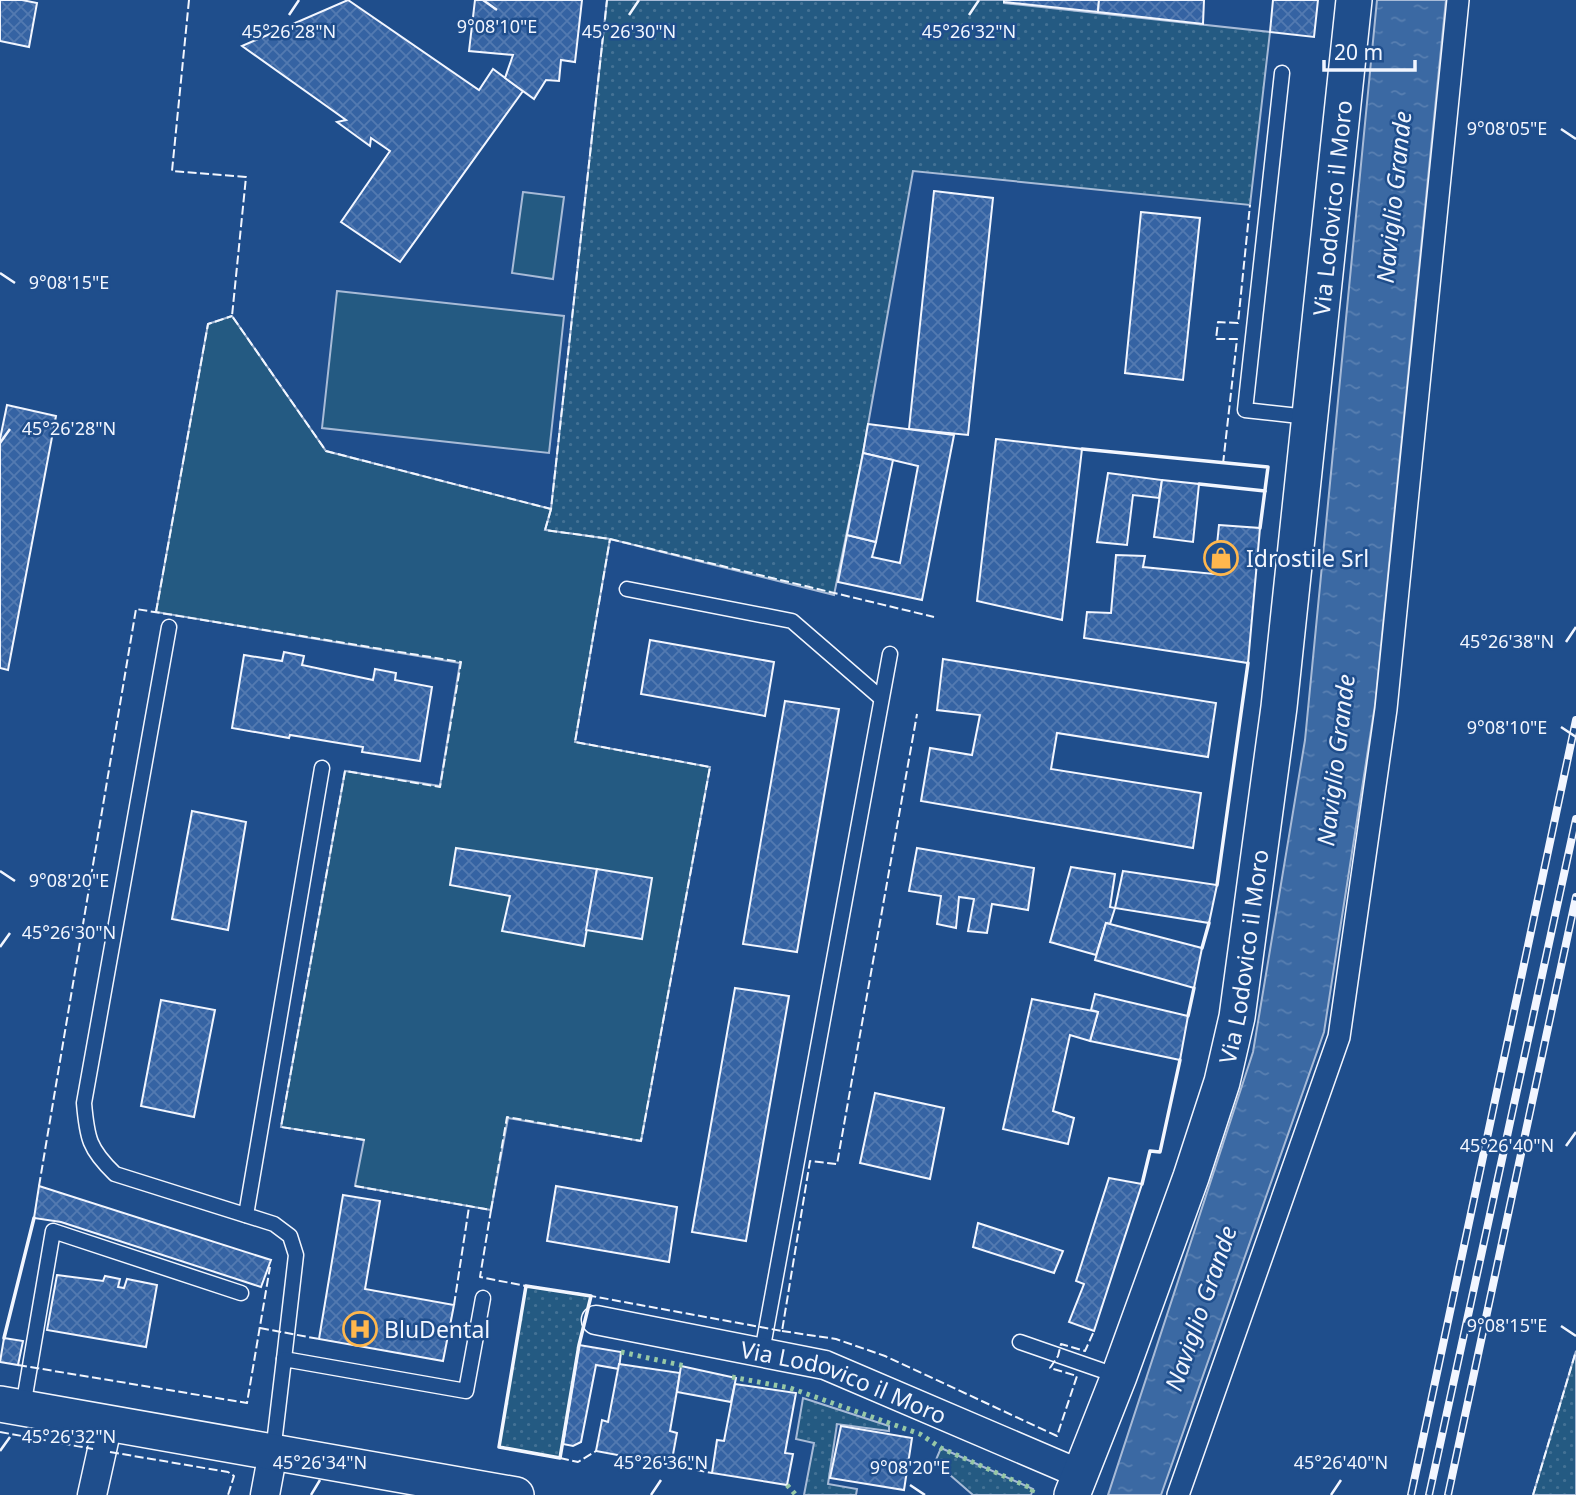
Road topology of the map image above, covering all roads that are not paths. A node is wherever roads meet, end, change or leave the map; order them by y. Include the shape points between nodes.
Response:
1 (1354, 0) edge
2 (1458, 0) edge
3 (1282, 73) dead end
4 (1310, 417) junction
5 (627, 589) dead end
6 (169, 627) dead end
7 (890, 654) dead end
8 (881, 698) junction
9 (322, 768) dead end
10 (246, 1215) junction
11 (241, 1293) dead end
12 (482, 1298) dead end
13 (596, 1321) dead end
14 (1020, 1342) dead end
15 (762, 1352) junction
16 (284, 1359) junction
17 (1119, 1376) junction
18 (12, 1406) edge
19 (107, 1423) junction
20 (273, 1452) junction
21 (1076, 1485) edge
22 (92, 1495) edge
23 (265, 1495) edge
24 (516, 1495) edge
25 (1178, 1495) edge

1 - 4 street, Via Lodovico il Moro
2 - 25 street via 1387,709 1339,1037
3 - 4 lane via 1245,410
4 - 17 street, Via Lodovico il Moro via 1279,707 1237,1017 1209,1126
5 - 8 lane via 792,621
6 - 10 lane via 85,1103 87,1136 115,1174
7 - 8 lane
8 - 15 lane
9 - 10 lane
10 - 16 lane via 274,1224 290,1236 296,1255
11 - 18 lane via 53,1231
12 - 16 lane via 466,1391
13 - 15 street, Via Lodovico il Moro
14 - 17 lane
15 - 21 street, Via Lodovico il Moro via 825,1365
16 - 20 lane
17 - 21 street, Via Lodovico il Moro
18 - 19 street
19 - 20 street
19 - 22 street
20 - 23 street
20 - 24 street

